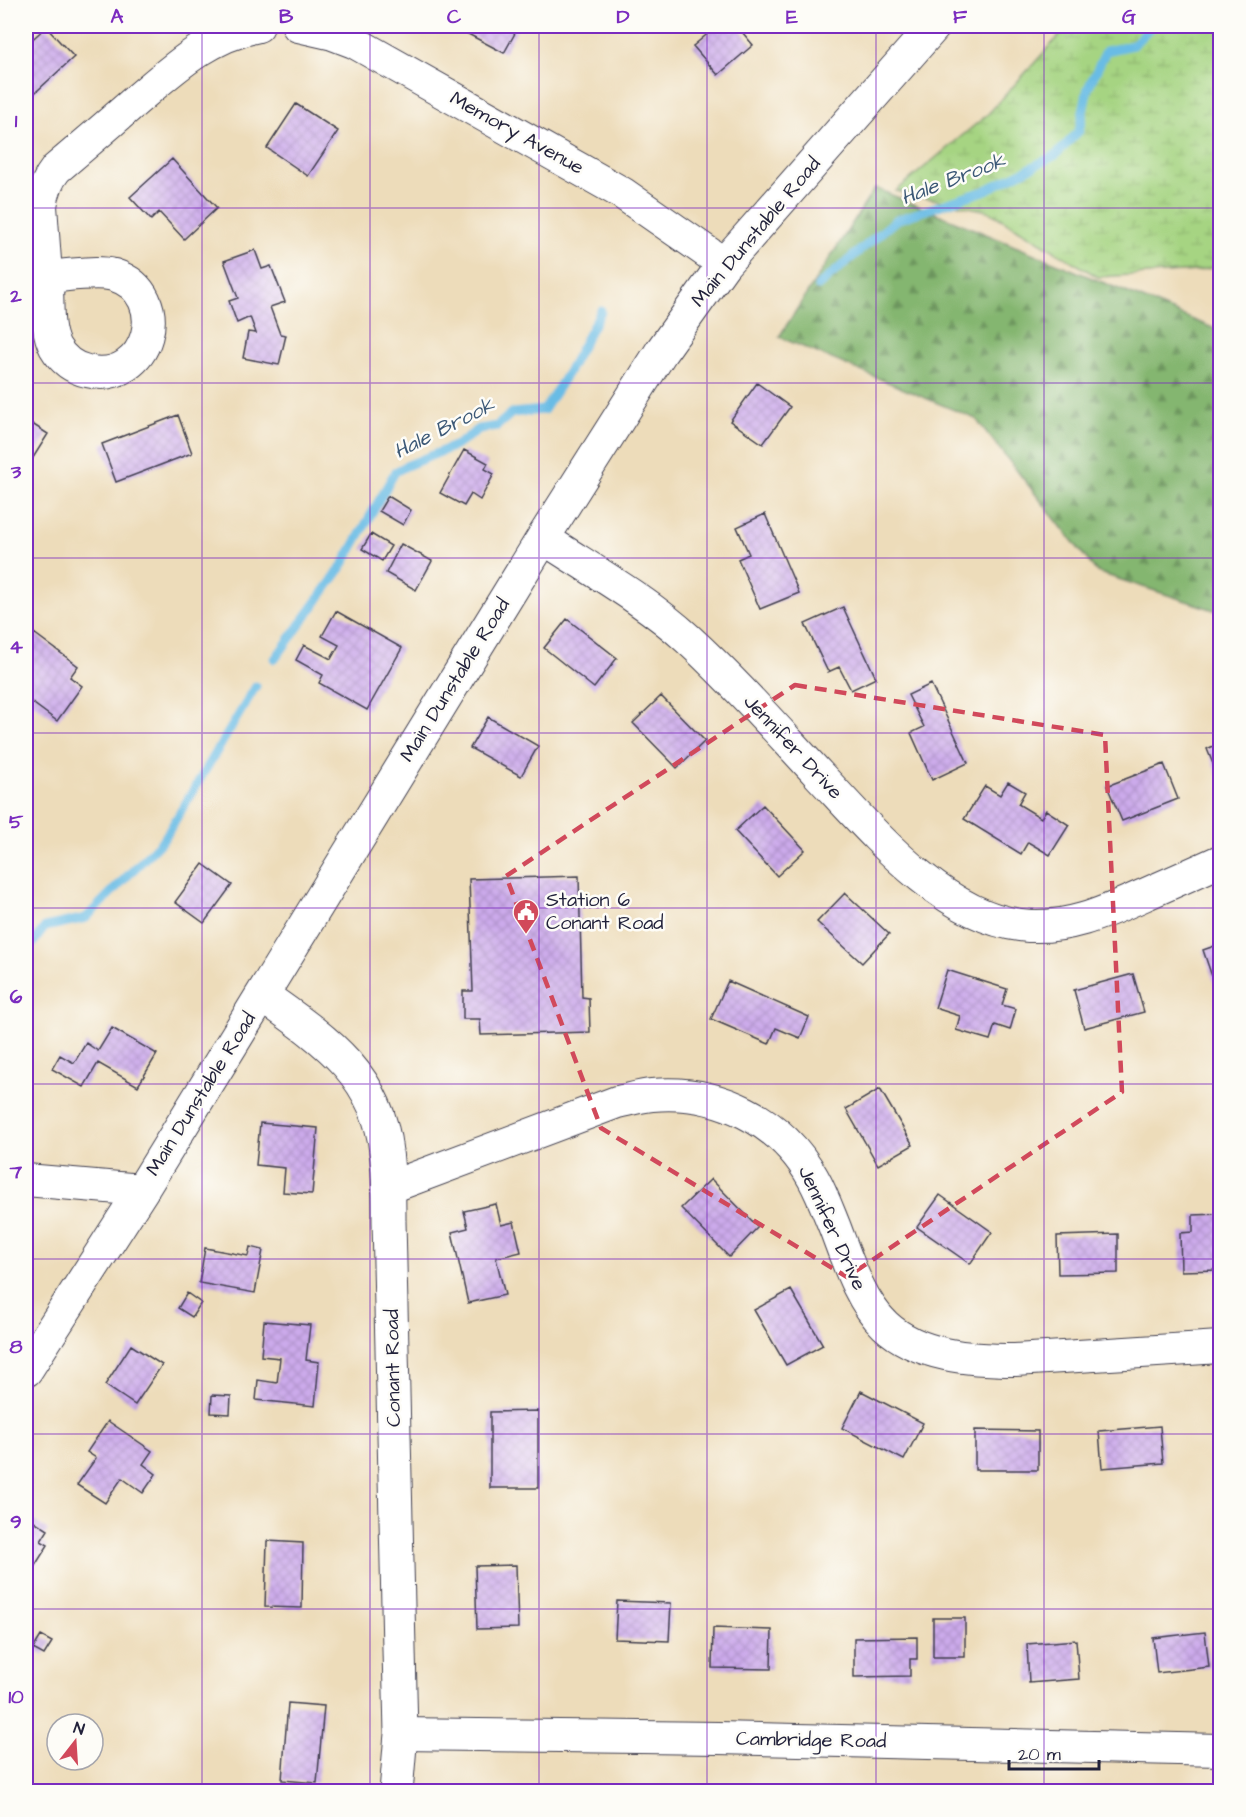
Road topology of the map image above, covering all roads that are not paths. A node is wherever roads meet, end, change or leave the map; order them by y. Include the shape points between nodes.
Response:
1 (258, 26) edge
2 (298, 26) edge
3 (934, 26) edge
4 (724, 264) junction
5 (46, 277) dead end
6 (543, 538) junction
7 (1221, 861) edge
8 (262, 995) junction
9 (26, 1180) edge
10 (388, 1188) junction
11 (142, 1190) junction
12 (1221, 1347) edge
13 (26, 1370) edge
14 (401, 1734) junction
15 (1221, 1750) edge
16 (396, 1791) edge

1 - 5 street via 219,37 184,59 50,176 41,206
2 - 4 street, Memory Avenue via 333,34 364,48 622,193
3 - 4 main road, Main Dunstable Road
4 - 6 main road, Main Dunstable Road via 661,352
6 - 7 street, Jennifer Drive via 686,636 864,822 923,879 955,902 989,918 1020,925 1053,925 1082,920
6 - 8 main road, Main Dunstable Road
8 - 10 main road, Conant Road via 318,1034 362,1083 378,1116 386,1150
8 - 11 main road, Main Dunstable Road
9 - 11 street
10 - 12 street, Jennifer Drive via 617,1102 652,1095 691,1095 724,1102 753,1116 775,1130 793,1150 812,1176 864,1298 885,1325 909,1341 981,1360
10 - 14 main road, Conant Road
11 - 13 main road, Main Dunstable Road
14 - 15 street, Cambridge Road
14 - 16 main road, Conant Road

